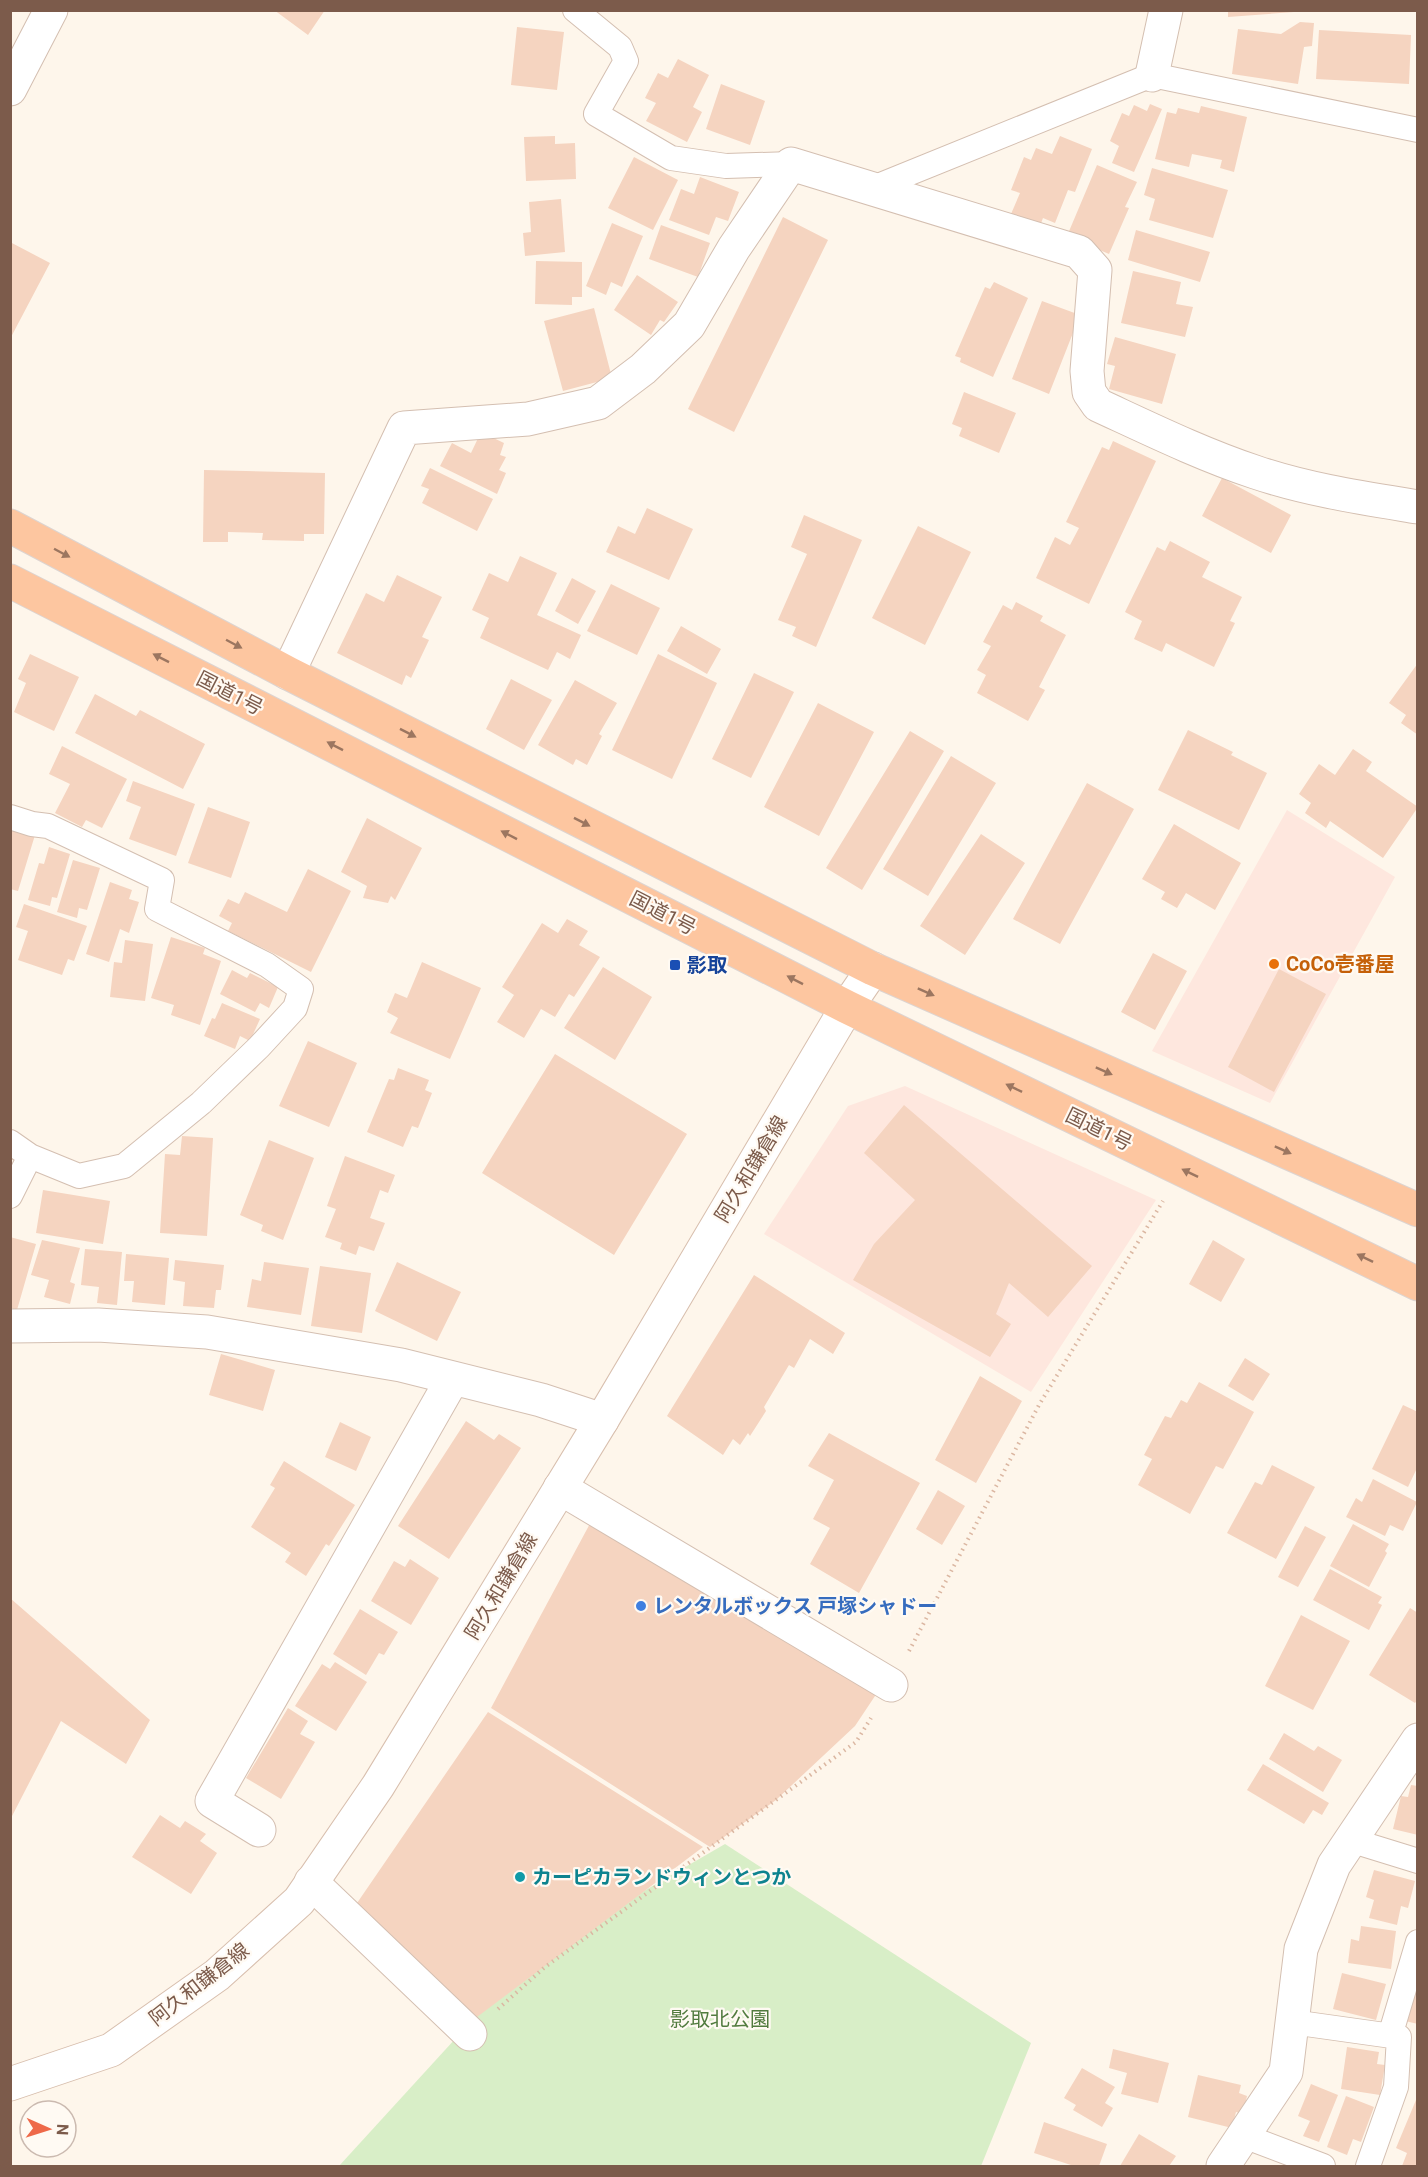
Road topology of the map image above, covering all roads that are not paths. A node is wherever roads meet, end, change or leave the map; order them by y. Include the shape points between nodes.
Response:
1 (51, 10) edge
2 (575, 10) edge
3 (1166, 10) edge
4 (1152, 75) junction
5 (10, 90) edge
6 (1418, 130) edge
7 (791, 164) junction
8 (873, 188) junction
9 (1418, 507) edge
10 (10, 526) edge
11 (10, 581) edge
12 (288, 673) junction
13 (10, 817) edge
14 (873, 969) junction
15 (847, 1006) junction
16 (10, 1142) edge
17 (30, 1156) junction
18 (10, 1196) edge
19 (1418, 1210) edge
20 (1418, 1284) edge
21 (10, 1326) edge
22 (453, 1378) junction
23 (602, 1420) junction
24 (560, 1488) junction
25 (891, 1685) dead end
26 (1418, 1740) edge
27 (259, 1830) dead end
28 (1350, 1840) junction
29 (1418, 1861) edge
30 (311, 1882) junction
31 (1418, 1942) edge
32 (1293, 2022) junction
33 (470, 2034) dead end
34 (1390, 2036) junction
35 (10, 2084) edge
36 (1244, 2136) junction
37 (1223, 2166) edge
38 (1323, 2166) edge
39 (1368, 2166) edge

1 - 5 street
2 - 7 lane via 620,47 626,61 596,114 671,158 726,166
3 - 4 street
4 - 6 lane
4 - 8 lane
7 - 8 street
7 - 12 street via 734,248 689,325 643,369 598,403 528,419 404,428
8 - 9 street via 1079,252 1095,270 1087,371 1089,392 1098,405 1182,446 1257,473 1333,493
10 -> 12 highway
15 -> 11 highway, 国道1号
12 -> 14 highway
13 - 17 lane via 48,826 162,880 157,909 267,965 301,989 295,1008 259,1047 201,1103 124,1166 79,1176
14 - 15 street, 阿久和鎌倉線
14 -> 19 highway
20 -> 15 highway, 国道1号
15 - 23 street, 阿久和鎌倉線
16 - 17 lane
17 - 18 lane
21 - 22 street via 98,1325 207,1332 401,1365
22 - 23 street
22 - 27 street via 212,1801
23 - 24 street, 阿久和鎌倉線
24 - 25 street
24 - 30 street, 阿久和鎌倉線 via 378,1786
26 - 28 street
28 - 29 lane
28 - 32 street via 1334,1865 1301,1949
30 - 33 street
30 - 35 street, 阿久和鎌倉線 via 299,1901 217,1975 111,2050
31 - 34 lane
32 - 34 lane
32 - 36 street via 1286,2072
34 - 39 lane via 1399,2037 1396,2087
36 - 37 street
36 - 38 lane

